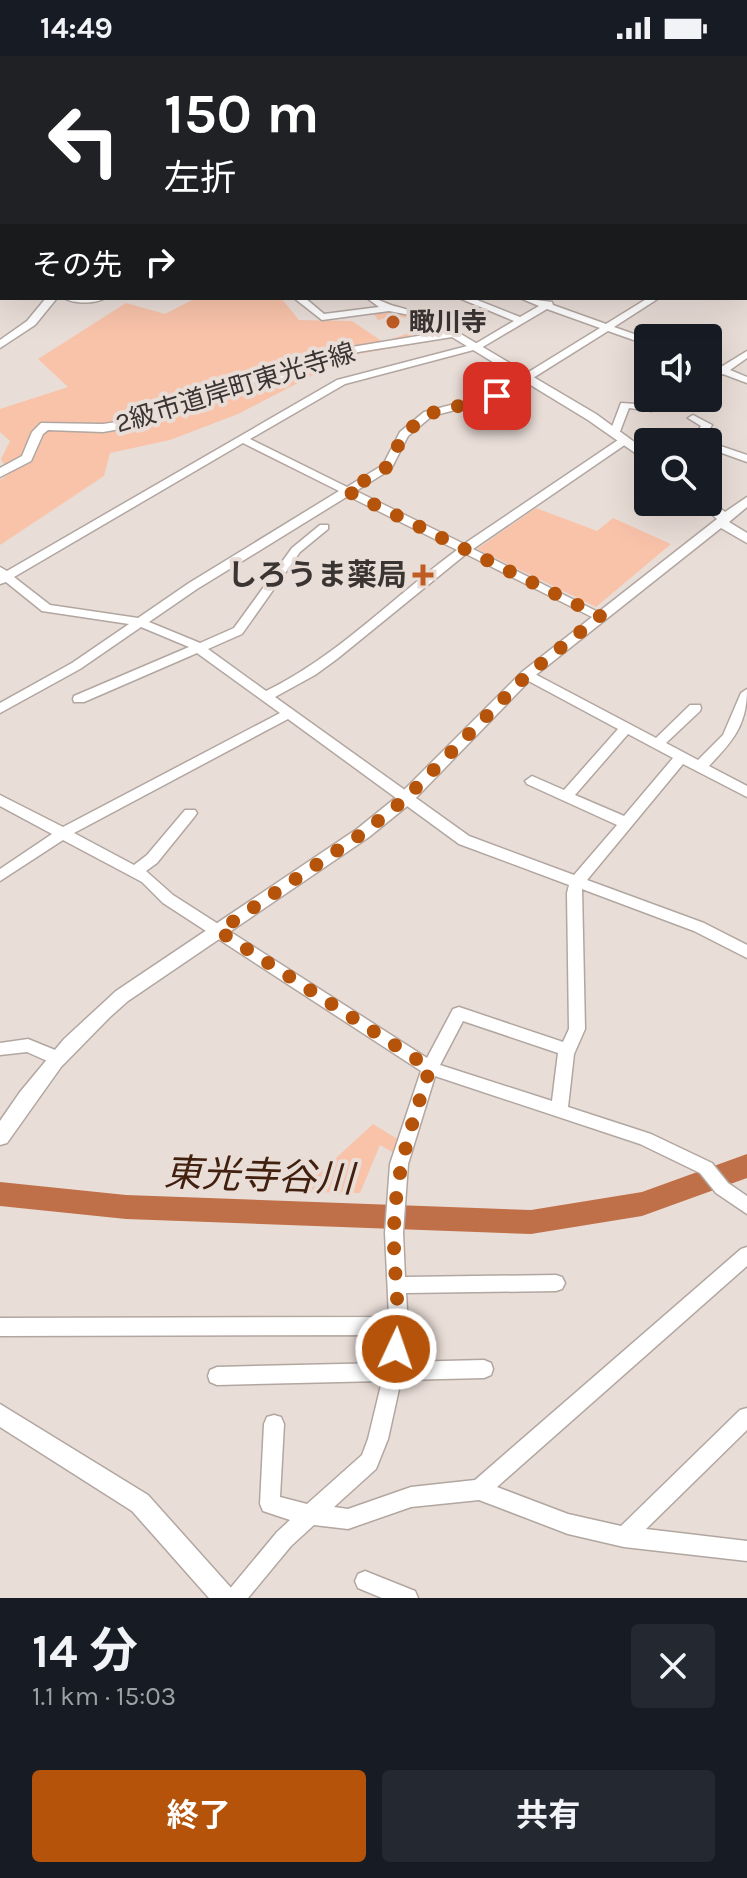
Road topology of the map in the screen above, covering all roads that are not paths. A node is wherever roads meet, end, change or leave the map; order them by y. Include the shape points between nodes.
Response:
1 (50, 300) edge
2 (301, 300) edge
3 (469, 300) edge
4 (533, 300) edge
5 (559, 300) edge
6 (651, 300) edge
7 (375, 301) edge
8 (550, 304) junction
9 (393, 308) junction
10 (522, 321) junction
11 (608, 326) junction
12 (454, 333) junction
13 (634, 336) edge
14 (0, 345) edge
15 (478, 346) junction
16 (747, 354) edge
17 (724, 371) joint
18 (528, 377) junction
19 (747, 380) edge
20 (634, 406) edge
21 (693, 418) dead end
22 (705, 428) edge
23 (620, 436) junction
24 (242, 439) junction
25 (634, 447) edge
26 (722, 449) edge
27 (747, 459) edge
28 (0, 473) edge
29 (347, 491) junction
30 (747, 501) edge
31 (719, 516) edge
32 (723, 520) junction
33 (324, 527) dead end
34 (747, 539) edge
35 (466, 550) junction
36 (2, 576) edge
37 (600, 616) junction
38 (139, 622) junction
39 (198, 649) junction
40 (527, 675) junction
41 (747, 693) edge
42 (264, 697) junction
43 (79, 699) dead end
44 (695, 708) dead end
45 (0, 709) edge
46 (286, 715) junction
47 (626, 728) junction
48 (657, 745) junction
49 (681, 758) junction
50 (700, 767) junction
51 (532, 781) dead end
52 (747, 792) edge
53 (566, 796) junction
54 (405, 799) junction
55 (0, 800) edge
56 (190, 813) dead end
57 (626, 823) junction
58 (61, 834) junction
59 (135, 872) junction
60 (0, 876) edge
61 (577, 882) junction
62 (219, 931) junction
63 (745, 948) edge
64 (0, 1049) edge
65 (568, 1050) junction
66 (54, 1057) junction
67 (430, 1068) junction
68 (559, 1111) junction
69 (0, 1137) edge
70 (747, 1206) edge
71 (747, 1255) edge
72 (556, 1283) dead end
73 (396, 1285) junction
74 (399, 1326) junction
75 (0, 1327) edge
76 (484, 1369) dead end
77 (393, 1372) junction
78 (217, 1376) dead end
79 (0, 1415) edge
80 (747, 1417) edge
81 (274, 1424) dead end
82 (479, 1490) junction
83 (310, 1515) junction
84 (624, 1537) junction
85 (747, 1551) edge
86 (365, 1581) dead end
87 (225, 1598) edge
88 (235, 1598) edge
89 (408, 1598) edge

1 - 14 street via 31,323
2 - 9 street via 322,317
3 - 10 street
4 - 8 street
5 - 8 street
6 - 11 street
7 - 9 street
8 - 10 street
8 - 11 street
9 - 12 street
10 - 15 street
11 - 13 street
11 - 18 street
12 - 15 street
12 - 28 street, 2級市道岸町東光寺線 via 356,349 289,375 246,380 196,405 131,423 103,428 45,426 27,458
15 - 18 street
15 - 24 street via 341,382
16 - 17 street
17 - 19 street
18 - 23 street
18 - 29 street via 497,396 428,414 404,434 387,467
20 - 23 street via 625,405
21 - 22 street
23 - 25 street
23 - 35 street
24 - 29 street
24 - 36 street
26 - 27 street
29 - 35 street
29 - 38 street
30 - 32 street
31 - 32 street
32 - 34 street
32 - 37 street
33 - 39 street via 296,550 243,626
35 - 37 street
35 - 42 street via 355,639 289,686
36 - 38 street via 46,608
37 - 40 street
38 - 39 street
38 - 45 street
39 - 42 street
39 - 43 street
40 - 47 street
40 - 54 street
41 - 50 street via 729,737
42 - 46 street
44 - 48 street
46 - 54 street
46 - 58 street
47 - 48 street
47 - 53 street
48 - 49 street
49 - 50 street
49 - 57 street
50 - 52 street
51 - 53 street
53 - 57 street
54 - 61 street via 464,840
54 - 62 street
55 - 58 street
56 - 59 street
57 - 61 street
58 - 59 street
58 - 60 street
59 - 62 street
61 - 63 street
61 - 65 street via 577,1029
62 - 66 street via 122,996
62 - 67 street
64 - 66 street via 28,1045
65 - 67 street via 459,1013
65 - 68 street
66 - 69 street
67 - 68 street
67 - 73 street via 399,1164
68 - 70 street via 645,1139 706,1168
71 - 82 street
72 - 73 street
73 - 74 street
74 - 75 street
74 - 77 street
76 - 77 street
77 - 78 street
77 - 83 street via 369,1462
79 - 87 street via 140,1503
80 - 84 street
81 - 83 street via 270,1504
82 - 83 street via 411,1497 348,1519
82 - 84 street via 568,1524
83 - 88 street
84 - 85 street
86 - 89 street

